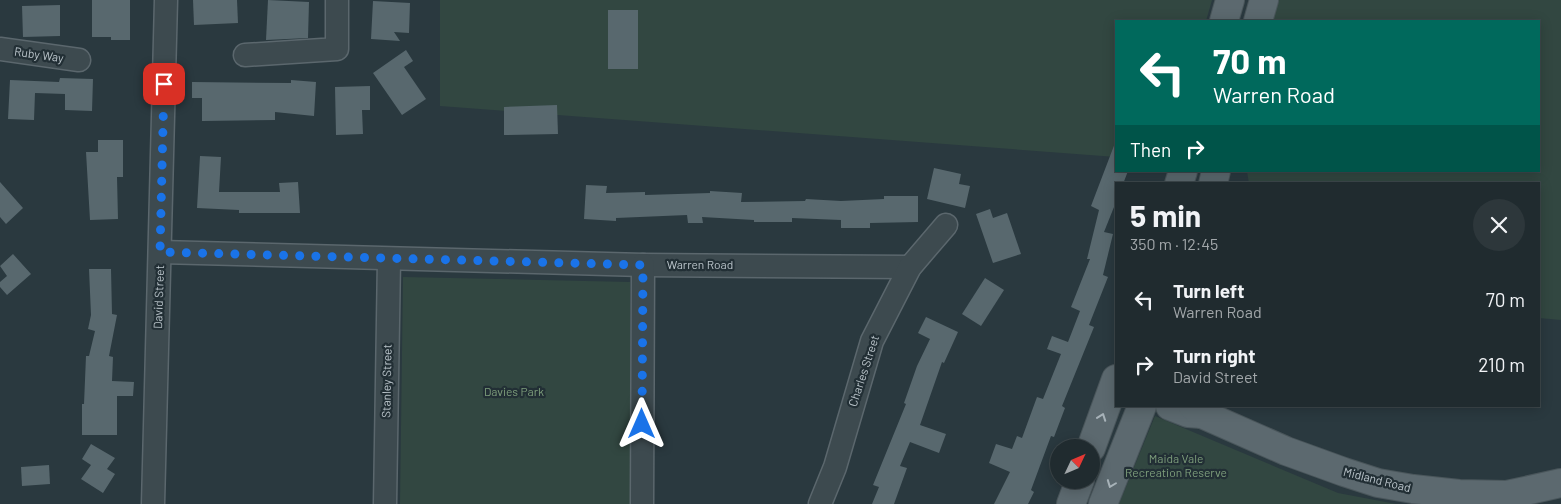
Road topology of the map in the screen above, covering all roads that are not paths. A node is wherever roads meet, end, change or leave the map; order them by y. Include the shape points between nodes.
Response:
1 (166, 0) edge
2 (337, 0) edge
3 (1230, 0) edge
4 (1264, 0) edge
5 (1224, 20) edge
6 (1258, 20) edge
7 (0, 49) edge
8 (245, 55) dead end
9 (79, 60) dead end
10 (946, 225) dead end
11 (160, 252) junction
12 (389, 259) junction
13 (643, 265) junction
14 (910, 267) junction
15 (1115, 384) edge
16 (1142, 407) edge
17 (1173, 407) edge
18 (1198, 410) edge
19 (1094, 439) edge
20 (1561, 483) edge
21 (1077, 489) edge
22 (154, 504) edge
23 (385, 504) edge
24 (642, 504) edge
25 (820, 504) edge
26 (1071, 504) edge
27 (1104, 504) edge

1 - 11 street, David Street
2 - 8 street via 337,49
3 - 5 main road
4 - 6 main road
7 - 9 street, Ruby Way
10 - 14 street, Charles Street
11 - 12 street, Warren Road
11 - 22 street, David Street
12 - 13 street, Warren Road
12 - 23 street, Stanley Street
13 - 14 street, Warren Road
13 - 24 street
14 - 25 street, Charles Street via 872,341
19 -> 15 main road
16 -> 27 main road
17 - 18 main road, Midland Road via 1188,413
18 - 20 main road, Midland Road via 1286,451 1378,482 1458,494 1508,495
21 - 26 main road

